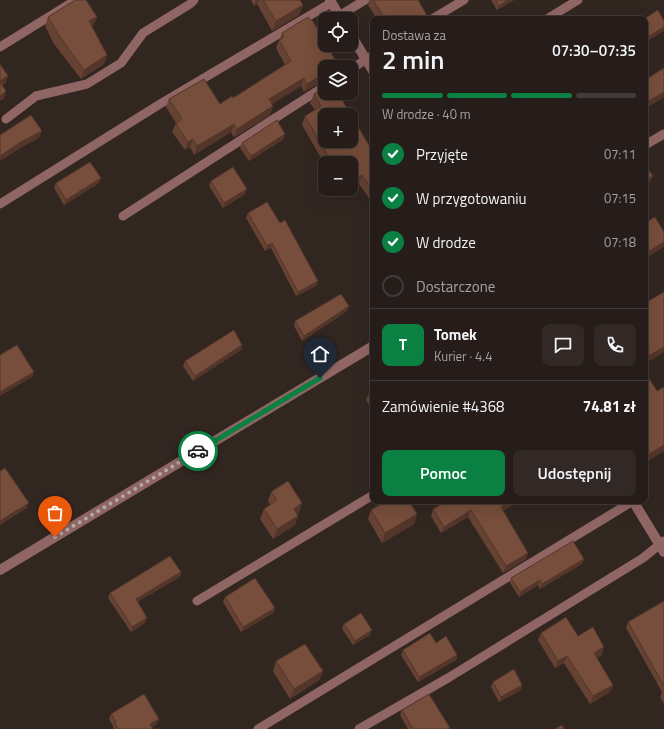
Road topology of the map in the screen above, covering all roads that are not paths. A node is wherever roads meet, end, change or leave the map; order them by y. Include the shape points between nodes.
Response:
1 (76, 0) edge
2 (194, 0) edge
3 (365, 0) edge
4 (464, 0) edge
5 (578, 0) edge
6 (330, 1) edge
7 (337, 12) edge
8 (347, 12) edge
9 (437, 16) edge
10 (552, 16) edge
11 (358, 44) edge
12 (0, 46) edge
13 (369, 57) edge
14 (358, 64) edge
15 (318, 91) edge
16 (6, 119) dead end
17 (664, 134) edge
18 (648, 144) edge
19 (0, 204) edge
20 (123, 216) dead end
21 (370, 348) edge
22 (370, 497) edge
23 (628, 504) edge
24 (635, 504) edge
25 (663, 546) edge
26 (0, 570) edge
27 (197, 601) dead end
28 (258, 729) edge
29 (359, 729) edge

1 - 12 lane
2 - 16 lane via 143,33 121,63 87,84 36,96
3 - 8 lane
4 - 9 lane
5 - 10 lane
6 - 7 street
6 - 19 lane
11 - 13 street
13 - 14 lane
15 - 20 lane
17 - 18 lane
21 - 26 street
22 - 27 lane
23 - 28 lane
24 - 25 street
25 - 29 lane via 448,678

